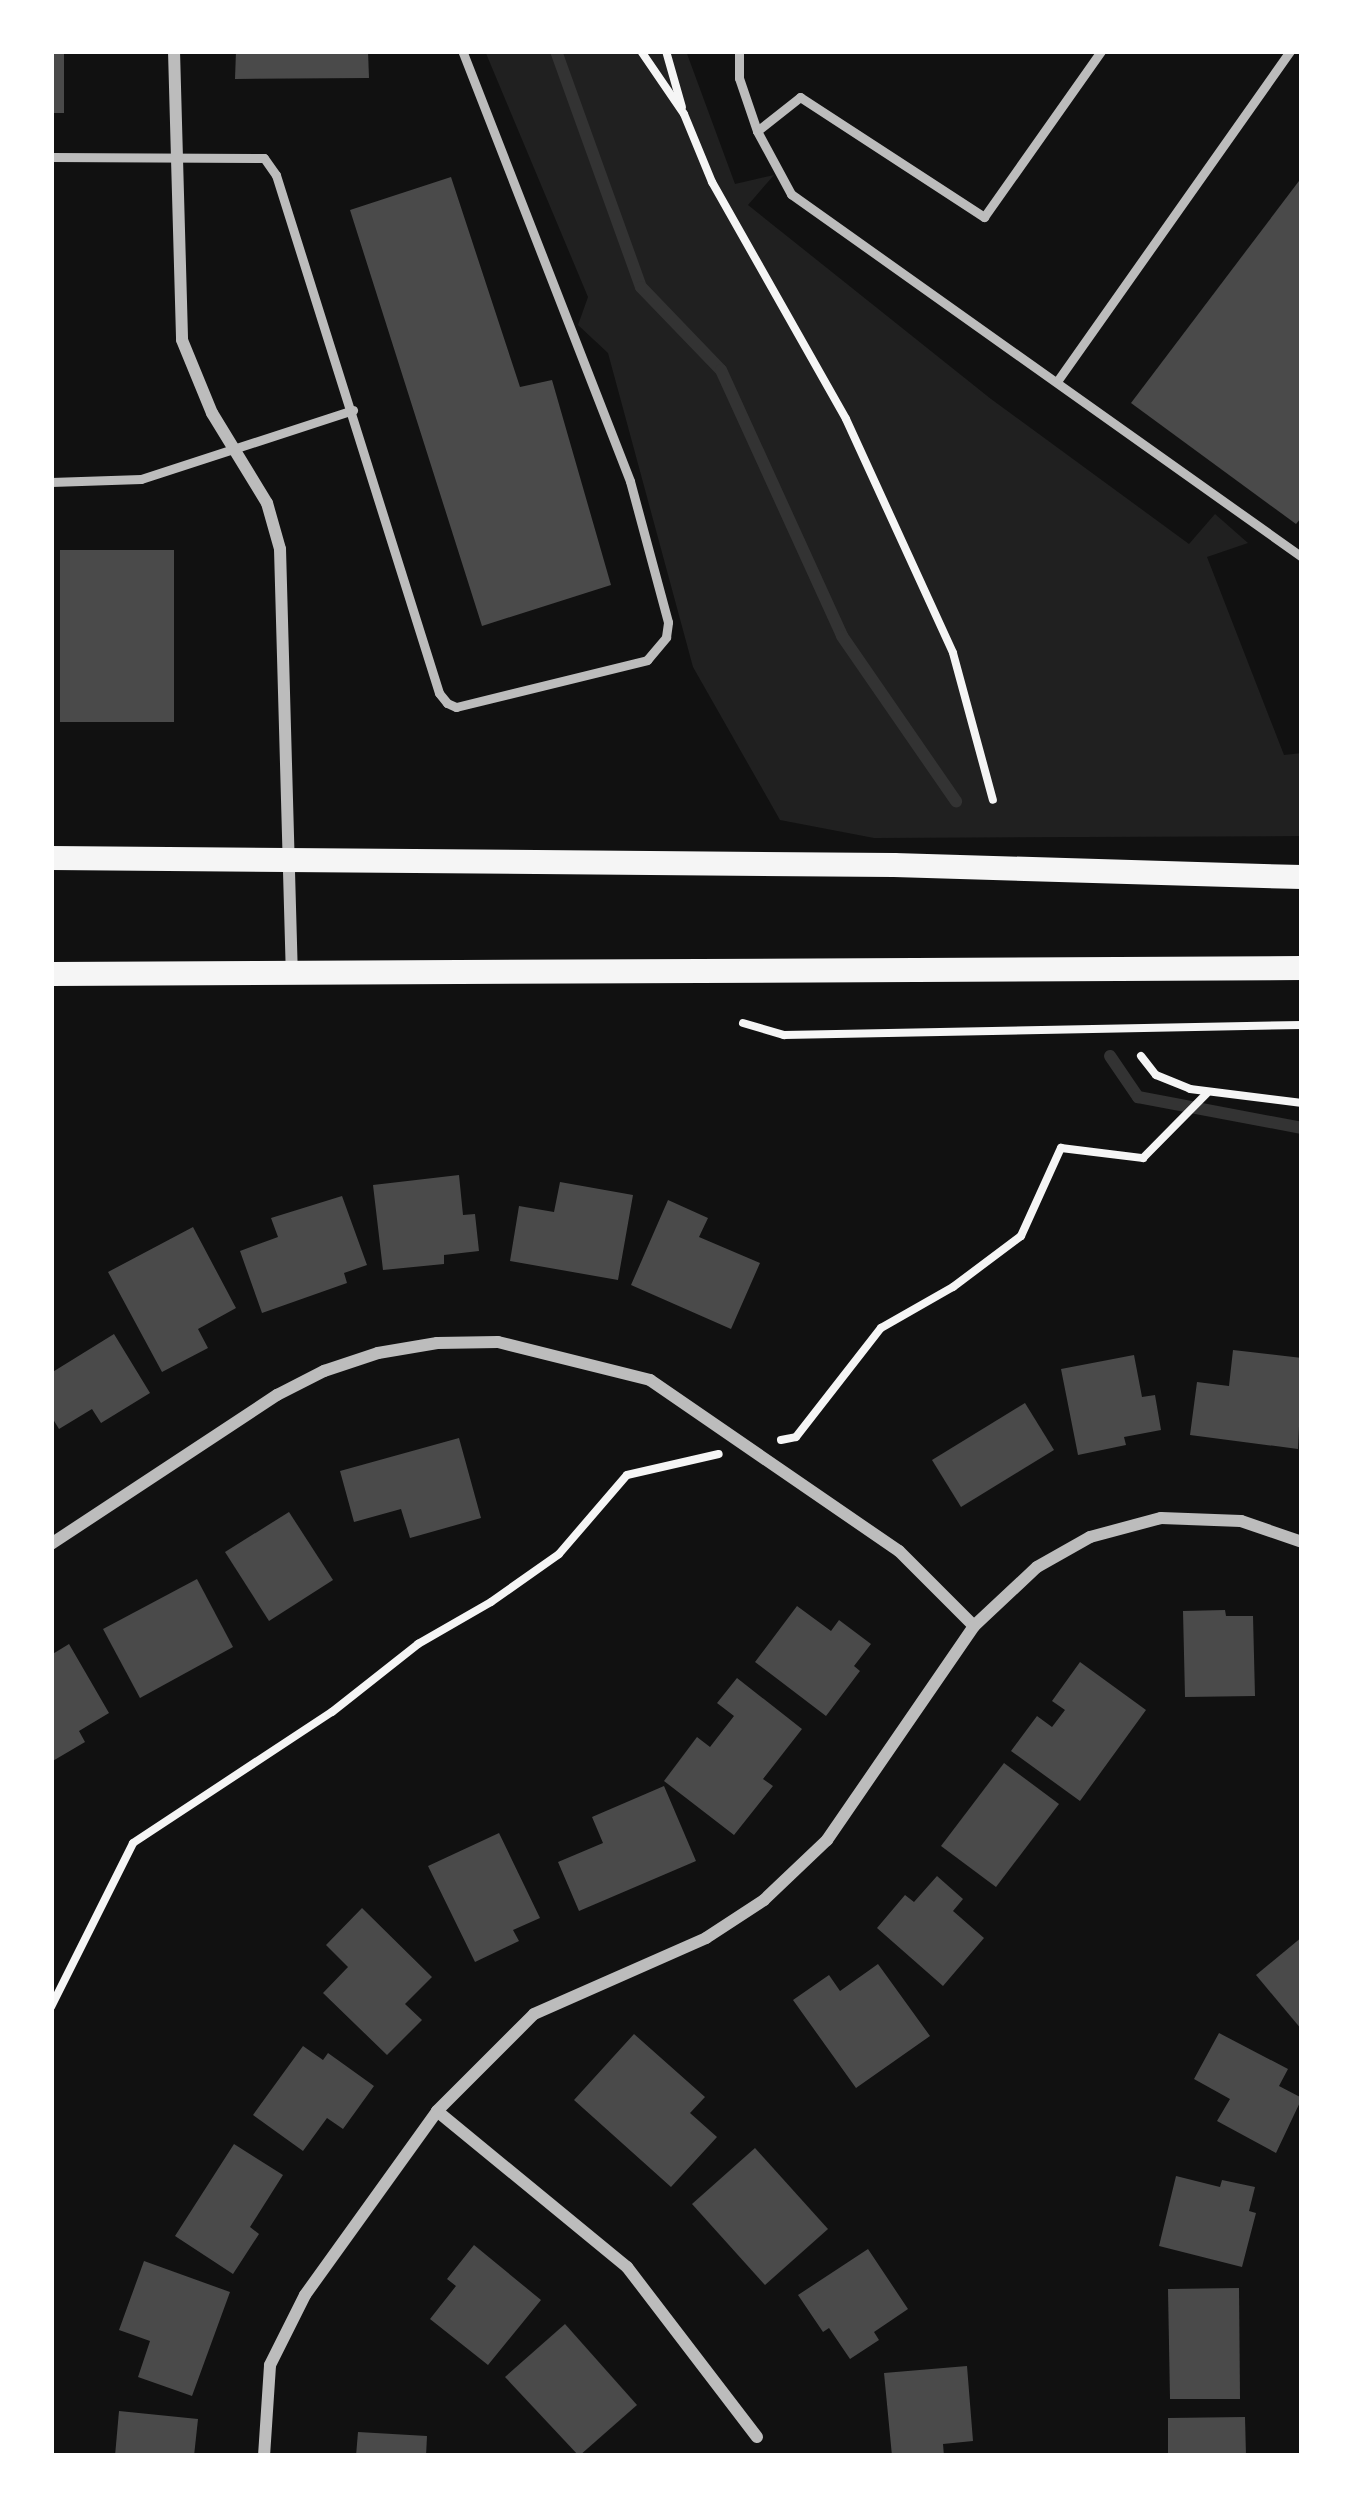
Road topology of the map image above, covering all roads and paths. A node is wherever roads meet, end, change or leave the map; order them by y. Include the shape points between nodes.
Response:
1 (174, 51) edge
2 (462, 51) edge
3 (641, 51) edge
4 (666, 51) edge
5 (739, 51) edge
6 (1101, 51) edge
7 (1290, 51) edge
8 (684, 114) junction
9 (757, 131) junction
10 (176, 155) junction
11 (51, 157) edge
12 (1058, 380) junction
13 (353, 410) junction
14 (233, 448) junction
15 (51, 482) edge
16 (1302, 557) edge
17 (993, 800) dead end
18 (51, 858) edge
19 (290, 860) junction
20 (1302, 878) edge
21 (1302, 968) edge
22 (292, 971) junction
23 (51, 974) edge
24 (743, 1023) dead end
25 (1302, 1024) edge
26 (1141, 1056) dead end
27 (1207, 1093) junction
28 (1302, 1103) edge
29 (748, 1448) junction
30 (1302, 1542) edge
31 (51, 1544) edge
32 (974, 1626) junction
33 (51, 2007) edge
34 (437, 2111) junction
35 (757, 2437) dead end
36 (263, 2456) edge

1 - 10 street
2 - 13 lane via 630,481 668,622 656,652 456,707 447,703
3 - 8 path
4 - 8 path
5 - 9 lane
6 - 9 lane via 984,217 800,97
7 - 12 lane
8 - 17 path via 712,182 845,419 941,624
9 - 12 lane via 791,194
10 - 11 lane
10 - 13 lane via 248,154 264,158 276,175
10 - 14 street via 182,340
12 - 16 lane
13 - 14 lane
14 - 15 lane via 141,479
14 - 19 street via 267,503 280,548
18 - 19 main road
19 - 20 main road
19 - 22 street
21 - 22 main road
22 - 23 main road
24 - 25 path via 784,1035
26 - 27 path via 1156,1075
27 - 28 path
27 - 29 path via 1143,1158 1061,1148 1021,1236 881,1328 796,1436
29 - 31 street via 650,1380 498,1342 437,1343 378,1353 277,1395
29 - 32 street via 898,1551
29 - 33 path via 627,1475 559,1554 133,1844
30 - 32 street via 1241,1521 1161,1518 1090,1538 1037,1567
32 - 34 street via 827,1840 764,1900 706,1938 534,2014
34 - 35 street via 627,2267
34 - 36 street via 304,2295 270,2365

